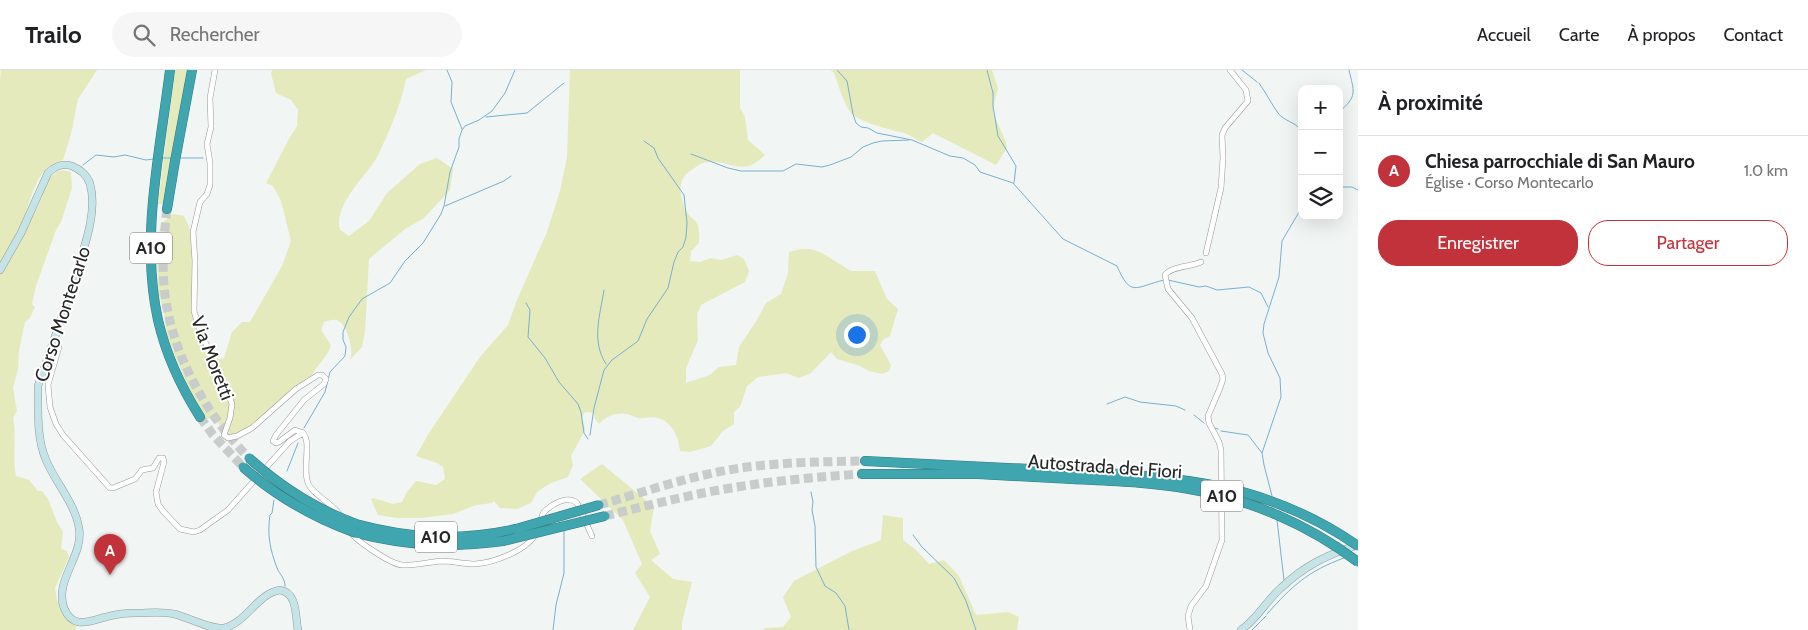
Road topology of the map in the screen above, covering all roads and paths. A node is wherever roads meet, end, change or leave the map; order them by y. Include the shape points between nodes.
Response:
1 (170, 70) edge
2 (192, 70) edge
3 (215, 70) edge
4 (1230, 70) edge
5 (168, 209) tunnel mouth
6 (1206, 253) dead end
7 (1201, 262) dead end
8 (0, 270) edge
9 (55, 340) junction
10 (200, 417) tunnel mouth
11 (303, 433) junction
12 (249, 458) tunnel mouth
13 (865, 461) tunnel mouth
14 (243, 467) tunnel mouth
15 (862, 474) tunnel mouth
16 (1072, 475) junction
17 (599, 505) tunnel mouth
18 (605, 516) tunnel mouth
19 (356, 528) junction
20 (592, 536) dead end
21 (1358, 546) edge
22 (1358, 562) edge
23 (298, 630) edge
24 (1190, 630) edge
25 (1241, 630) edge

1 - 10 highway, A10 via 153,198 152,276 165,344 182,386
2 - 5 highway, A10
3 - 11 street, Via Moretti via 207,144 210,185 200,202 193,232 196,261 194,311 203,341 214,358 231,400 232,408 224,435 228,438 247,432 296,390 322,375 326,379 324,384 296,410 273,441 279,442 295,430
4 - 6 street via 1246,90 1248,101 1222,135 1221,188
7 - 24 street via 1173,269 1166,275 1166,285 1192,318 1218,363 1223,379 1208,416 1221,450 1222,540 1206,586 1191,606 1188,616
8 - 9 main road, Corso Montecarlo via 19,238 48,173 64,164 82,172 90,184 92,199 88,234
9 - 11 street via 59,347 47,391 57,427 110,488 135,479 142,470 153,468 160,458 164,458 156,499 163,512 180,529 200,530 223,514 290,441
9 - 23 main road, Corso Montecarlo via 38,386 40,440 80,530 76,554 62,592 70,617 84,623 117,614 163,612 213,628 223,628 280,590 288,592 293,599
11 - 20 street via 307,440 305,471 308,484 340,514 353,537 394,562 405,565 454,561 473,564 503,558 534,538 545,512 565,499 577,503
12 - 19 highway, A10, bridge via 301,498
13 - 16 highway, Autostrada dei Fiori / A10
14 - 19 highway, A10, bridge via 301,509 320,519
15 - 16 highway, Autostrada dei Fiori / A10
16 - 21 highway, Autostrada dei Fiori / A10, bridge via 1175,478 1234,489 1287,507
16 - 22 highway, Autostrada dei Fiori / A10, bridge via 1189,489 1237,500 1307,529
17 - 19 highway, A10, bridge via 516,529 461,537 428,537
18 - 19 highway, A10, bridge via 503,541 464,546 398,542
21 - 25 main road via 1325,556 1294,576

